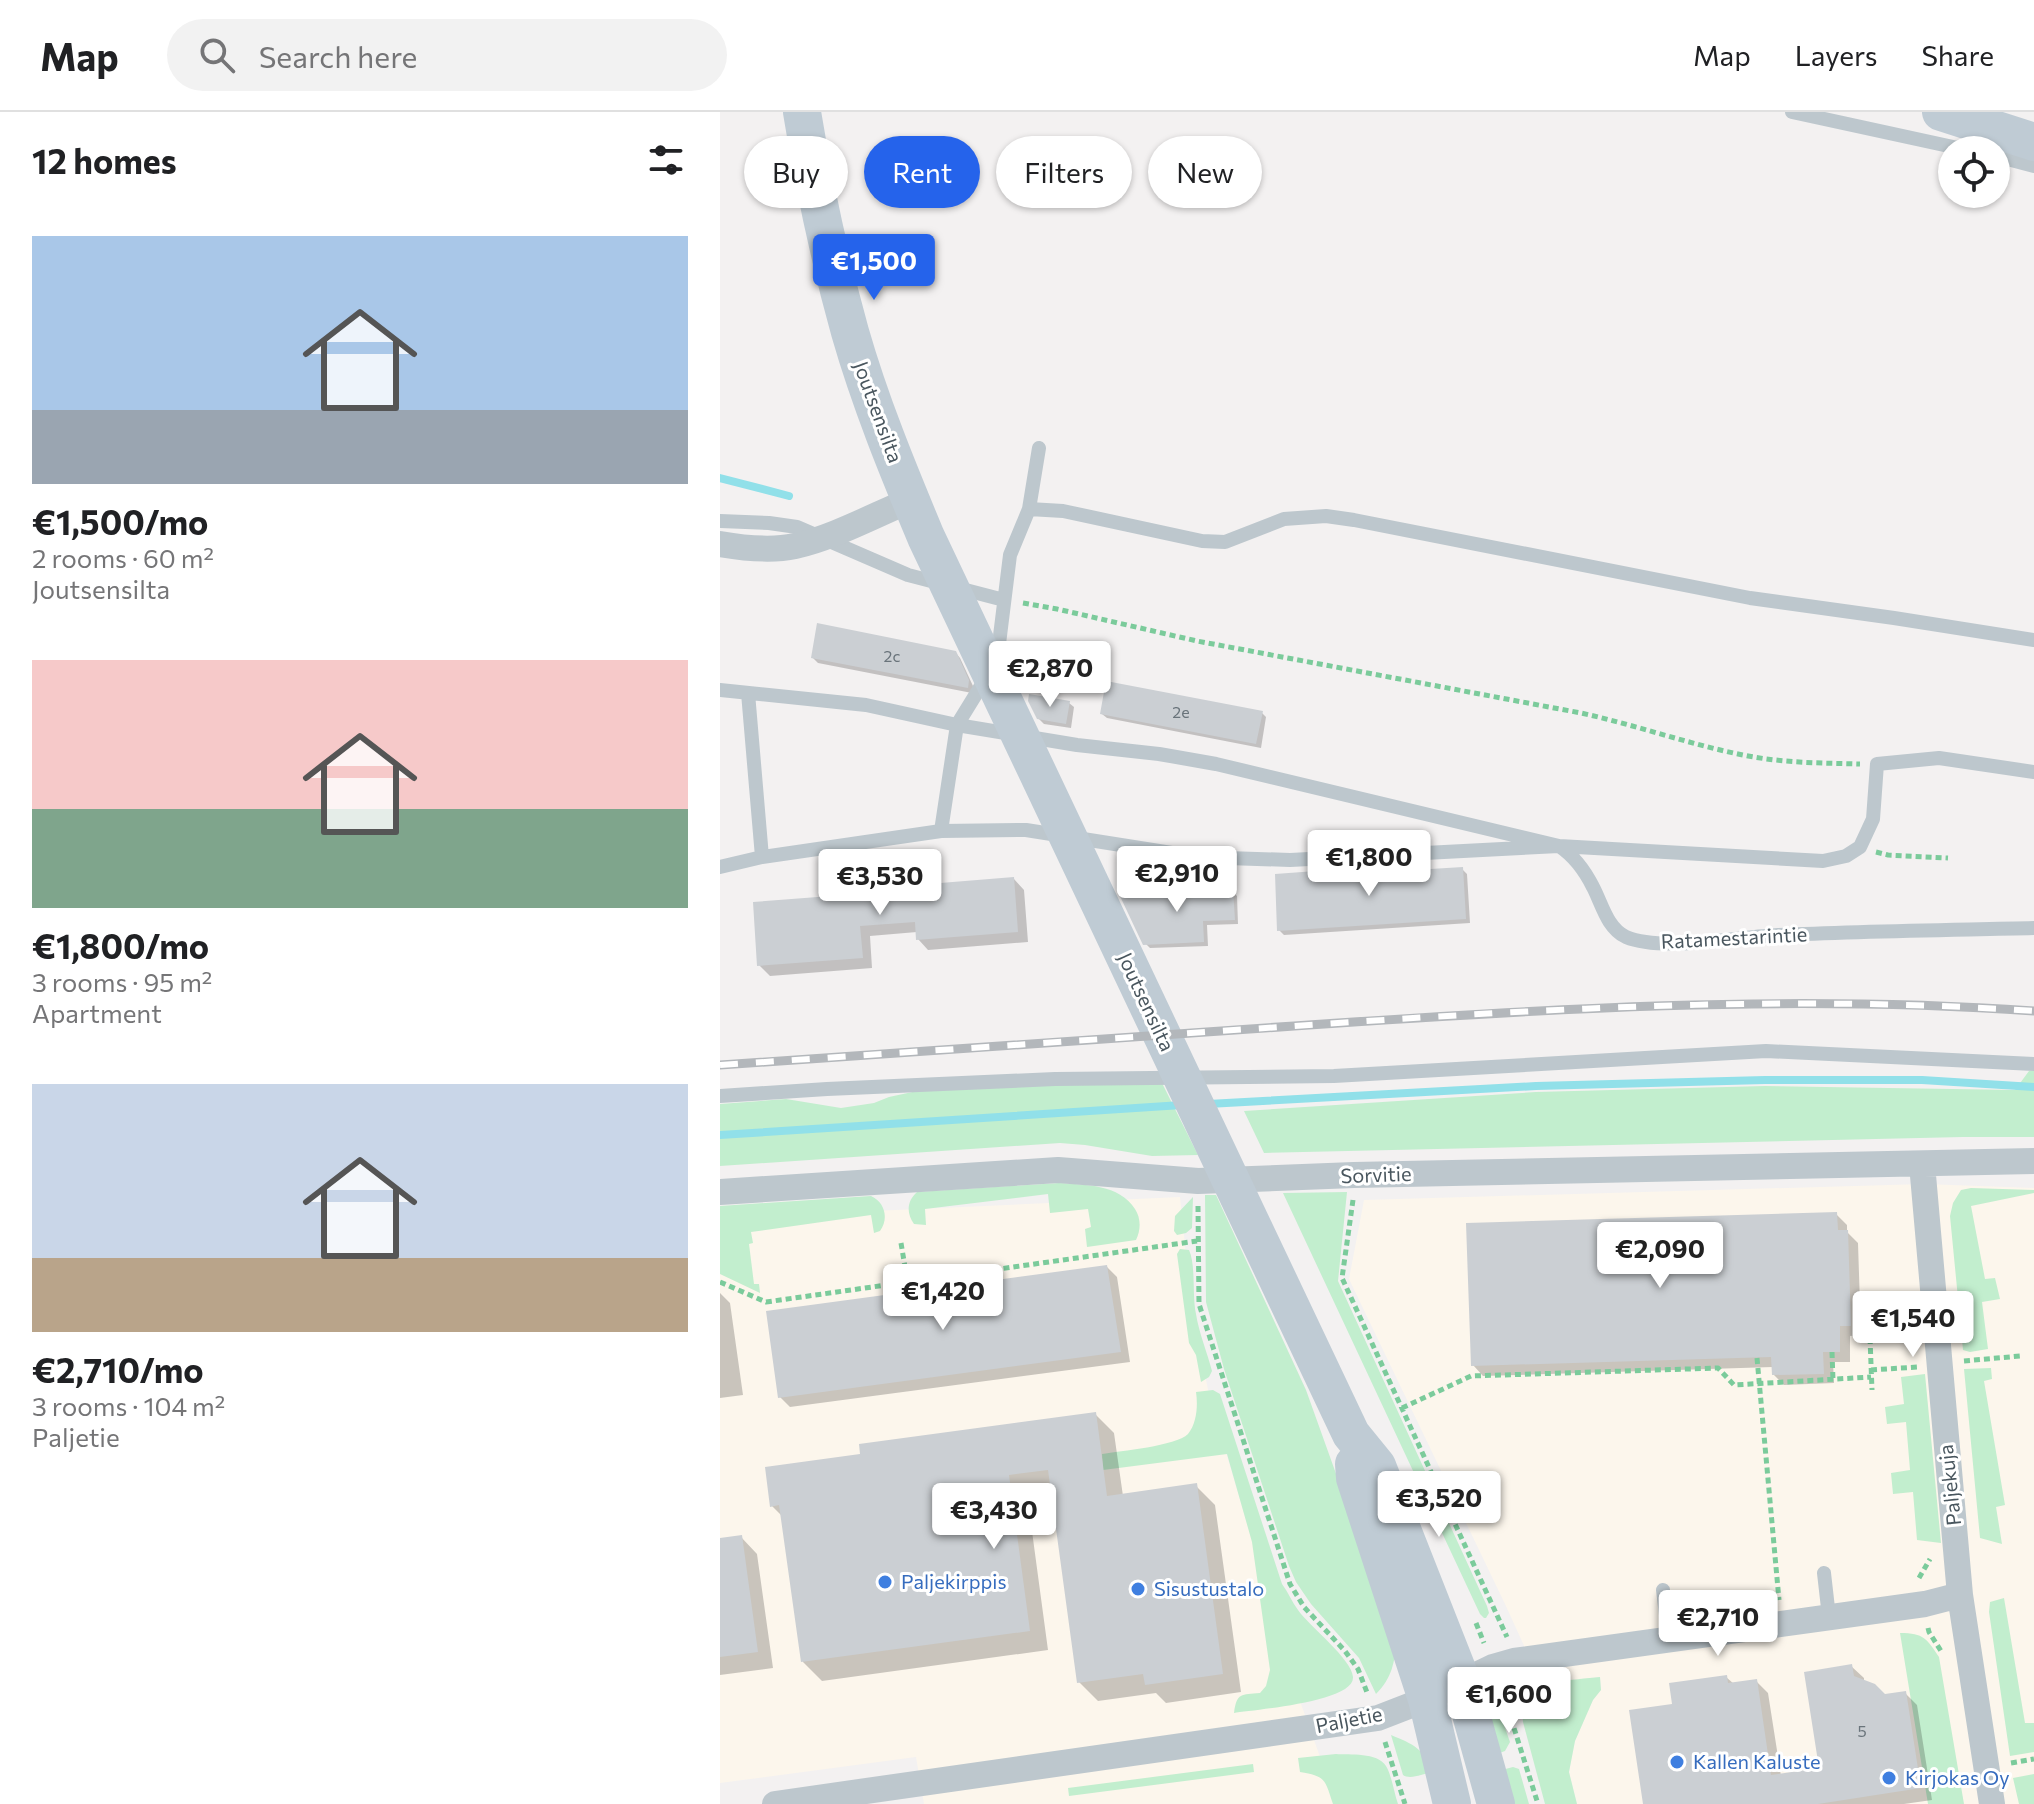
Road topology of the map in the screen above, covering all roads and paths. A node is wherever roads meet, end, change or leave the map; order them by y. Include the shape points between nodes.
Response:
1 (802, 112) edge
2 (1792, 112) edge
3 (1941, 112) edge
4 (2034, 142) edge
5 (1938, 144) edge
6 (2010, 160) edge
7 (2034, 166) edge
8 (1039, 448) dead end
9 (911, 500) junction
10 (1029, 509) junction
11 (720, 521) edge
12 (720, 544) edge
13 (1004, 600) junction
14 (2034, 640) edge
15 (720, 690) edge
16 (748, 693) junction
17 (957, 725) junction
18 (1877, 764) junction
19 (2034, 772) edge
20 (941, 831) junction
21 (1559, 846) junction
22 (1860, 847) junction
23 (762, 857) junction
24 (1948, 858) dead end
25 (720, 867) edge
26 (2034, 928) edge
27 (2034, 1064) edge
28 (720, 1096) edge
29 (2034, 1161) edge
30 (1922, 1164) junction
31 (1354, 1175) junction
32 (1198, 1181) junction
33 (720, 1192) edge
34 (1197, 1241) junction
35 (901, 1243) dead end
36 (720, 1282) edge
37 (907, 1282) junction
38 (909, 1291) dead end
39 (1870, 1338) dead end
40 (1832, 1352) dead end
41 (1757, 1358) dead end
42 (1871, 1377) junction
43 (1833, 1380) junction
44 (1758, 1384) junction
45 (1872, 1390) dead end
46 (1402, 1408) junction
47 (1351, 1434) junction
48 (1824, 1573) dead end
49 (1663, 1590) dead end
50 (1960, 1595) junction
51 (1779, 1602) dead end
52 (1829, 1617) junction
53 (1482, 1636) dead end
54 (1669, 1640) junction
55 (1462, 1682) junction
56 (1503, 1691) dead end
57 (1370, 1698) dead end
58 (1427, 1699) junction
59 (1383, 1734) dead end
60 (2034, 1759) edge
61 (2005, 1764) dead end
62 (775, 1804) edge
63 (1405, 1804) edge
64 (1452, 1804) edge
65 (1496, 1804) edge
66 (1538, 1804) edge
67 (1992, 1804) edge

1 - 9 main road, Joutsensilta via 850,334
2 - 5 lane
3 - 4 main road
6 - 7 lane
8 - 10 lane
9 - 12 street via 794,547
9 - 47 main road, Joutsensilta
10 - 13 lane via 1010,555
10 - 14 lane via 1225,542 1284,519 1354,520 1750,598
11 - 13 lane via 797,527 908,575
13 - 17 lane via 997,660
13 - 18 path via 1581,713 1743,755
15 - 16 lane
16 - 17 lane via 866,705
16 - 23 lane
17 - 20 lane
17 - 21 lane via 1216,764
18 - 19 lane via 1939,758
18 - 22 lane via 1873,819
20 - 21 lane via 1026,830 1197,857 1290,860
20 - 23 lane
21 - 22 lane via 1823,861
21 - 26 lane, Ratamestarintie via 1576,860 1616,930 1645,942
22 - 24 path via 1888,855
23 - 25 lane
27 - 28 lane via 1766,1051 1334,1076 1055,1079
29 - 30 street, Sorvitie
30 - 31 street, Sorvitie
30 - 50 street, Paljekuja
31 - 32 street, Sorvitie
31 - 46 path via 1342,1278
32 - 33 street, Sorvitie via 1058,1170
32 - 34 path
34 - 37 path
34 - 57 path via 1199,1304 1290,1584 1358,1669
35 - 37 path
36 - 37 path via 766,1302
37 - 38 path
39 - 42 path
40 - 43 path
41 - 44 path
42 - 43 path
42 - 45 path
43 - 44 path
44 - 46 path via 1734,1385 1718,1368 1471,1376
44 - 51 path
46 - 53 path via 1507,1638
47 - 55 main road via 1377,1466
47 - 58 main road via 1355,1478
48 - 52 lane
49 - 54 lane
50 - 52 street, Paljetie
50 - 67 street, Paljekuja
52 - 54 street, Paljetie
54 - 55 street, Paljetie via 1514,1661
55 - 58 street, Paljetie
55 - 65 main road
56 - 66 path
58 - 62 street, Paljetie via 1378,1718
58 - 64 main road
59 - 63 path
60 - 61 path

